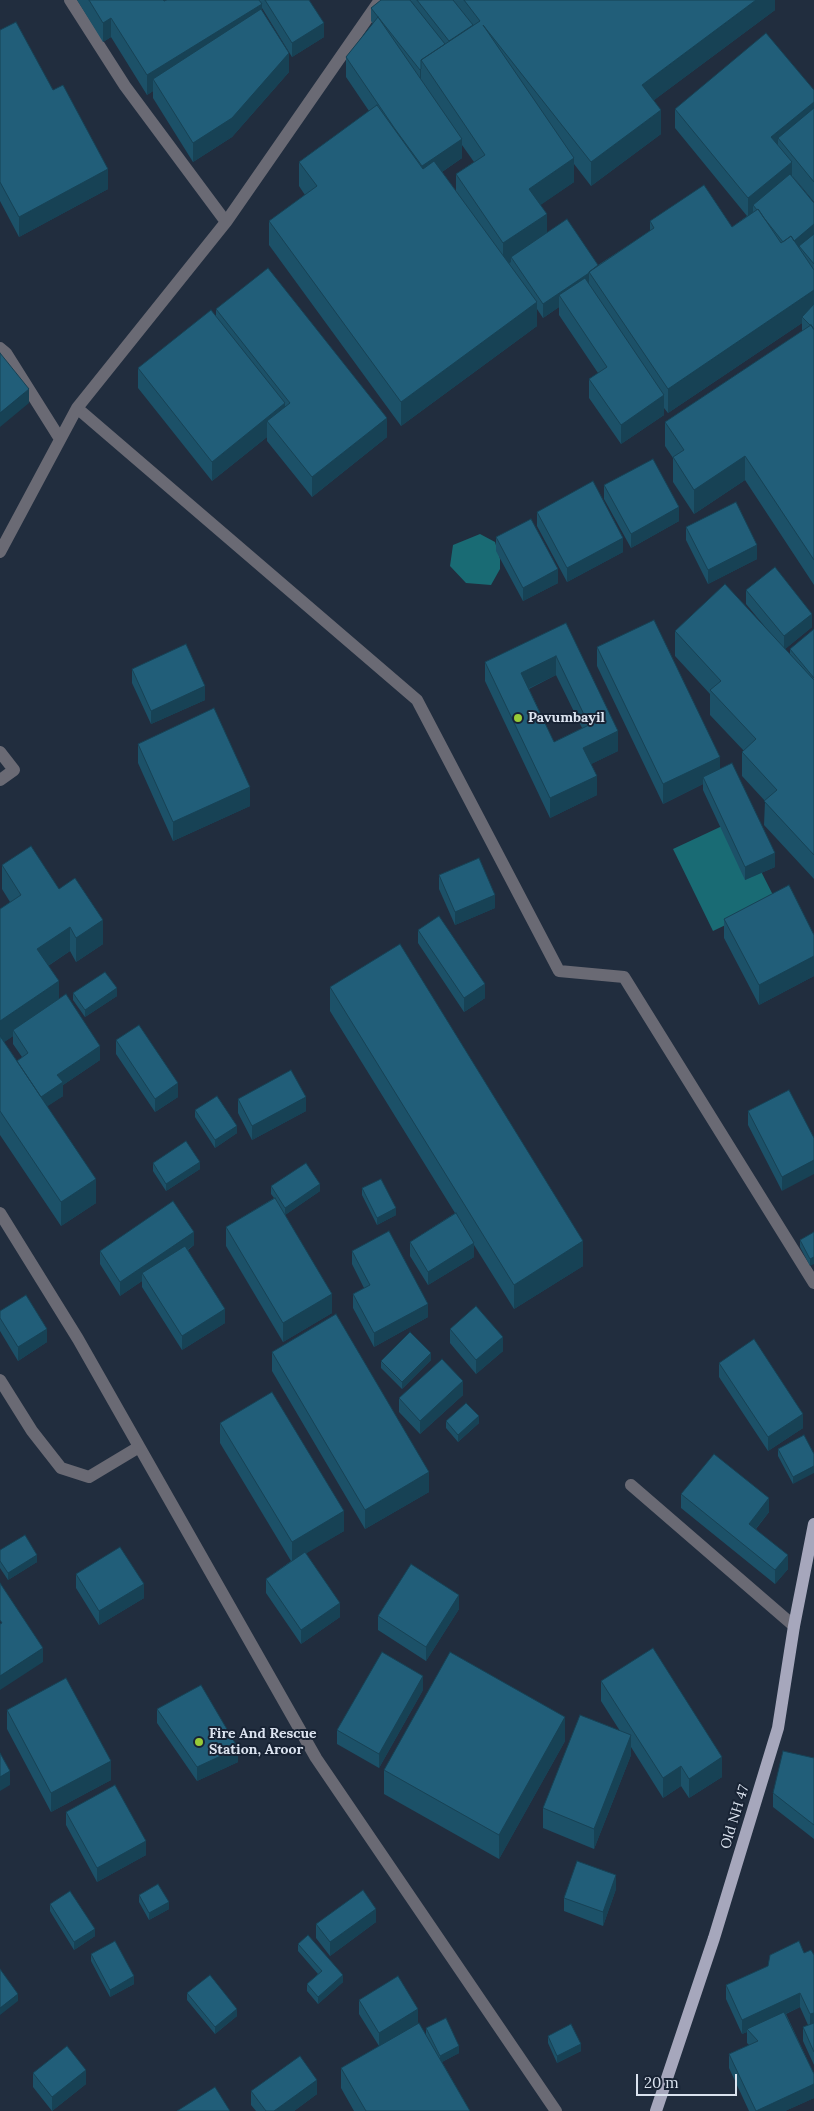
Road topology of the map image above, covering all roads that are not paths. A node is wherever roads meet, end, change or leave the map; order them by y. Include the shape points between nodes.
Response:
1 (70, 0) edge
2 (380, 0) edge
3 (226, 222) junction
4 (0, 348) edge
5 (77, 408) junction
6 (60, 439) junction
7 (0, 552) edge
8 (0, 752) edge
9 (0, 780) edge
10 (0, 1213) edge
11 (814, 1283) edge
12 (0, 1380) edge
13 (139, 1446) junction
14 (631, 1485) dead end
15 (814, 1524) edge
16 (794, 1626) junction
17 (556, 2111) edge
18 (656, 2111) edge

1 - 3 street via 125,86
2 - 3 street
3 - 5 street
4 - 6 street
5 - 6 street
5 - 11 street via 417,700 559,970 624,977
6 - 7 street
8 - 9 street via 14,770
10 - 13 street
12 - 13 street via 32,1431 61,1468 89,1477
13 - 17 street via 316,1758
14 - 16 street
15 - 16 main road, Old NH 47
16 - 18 main road, Old NH 47 via 778,1728 714,1938

